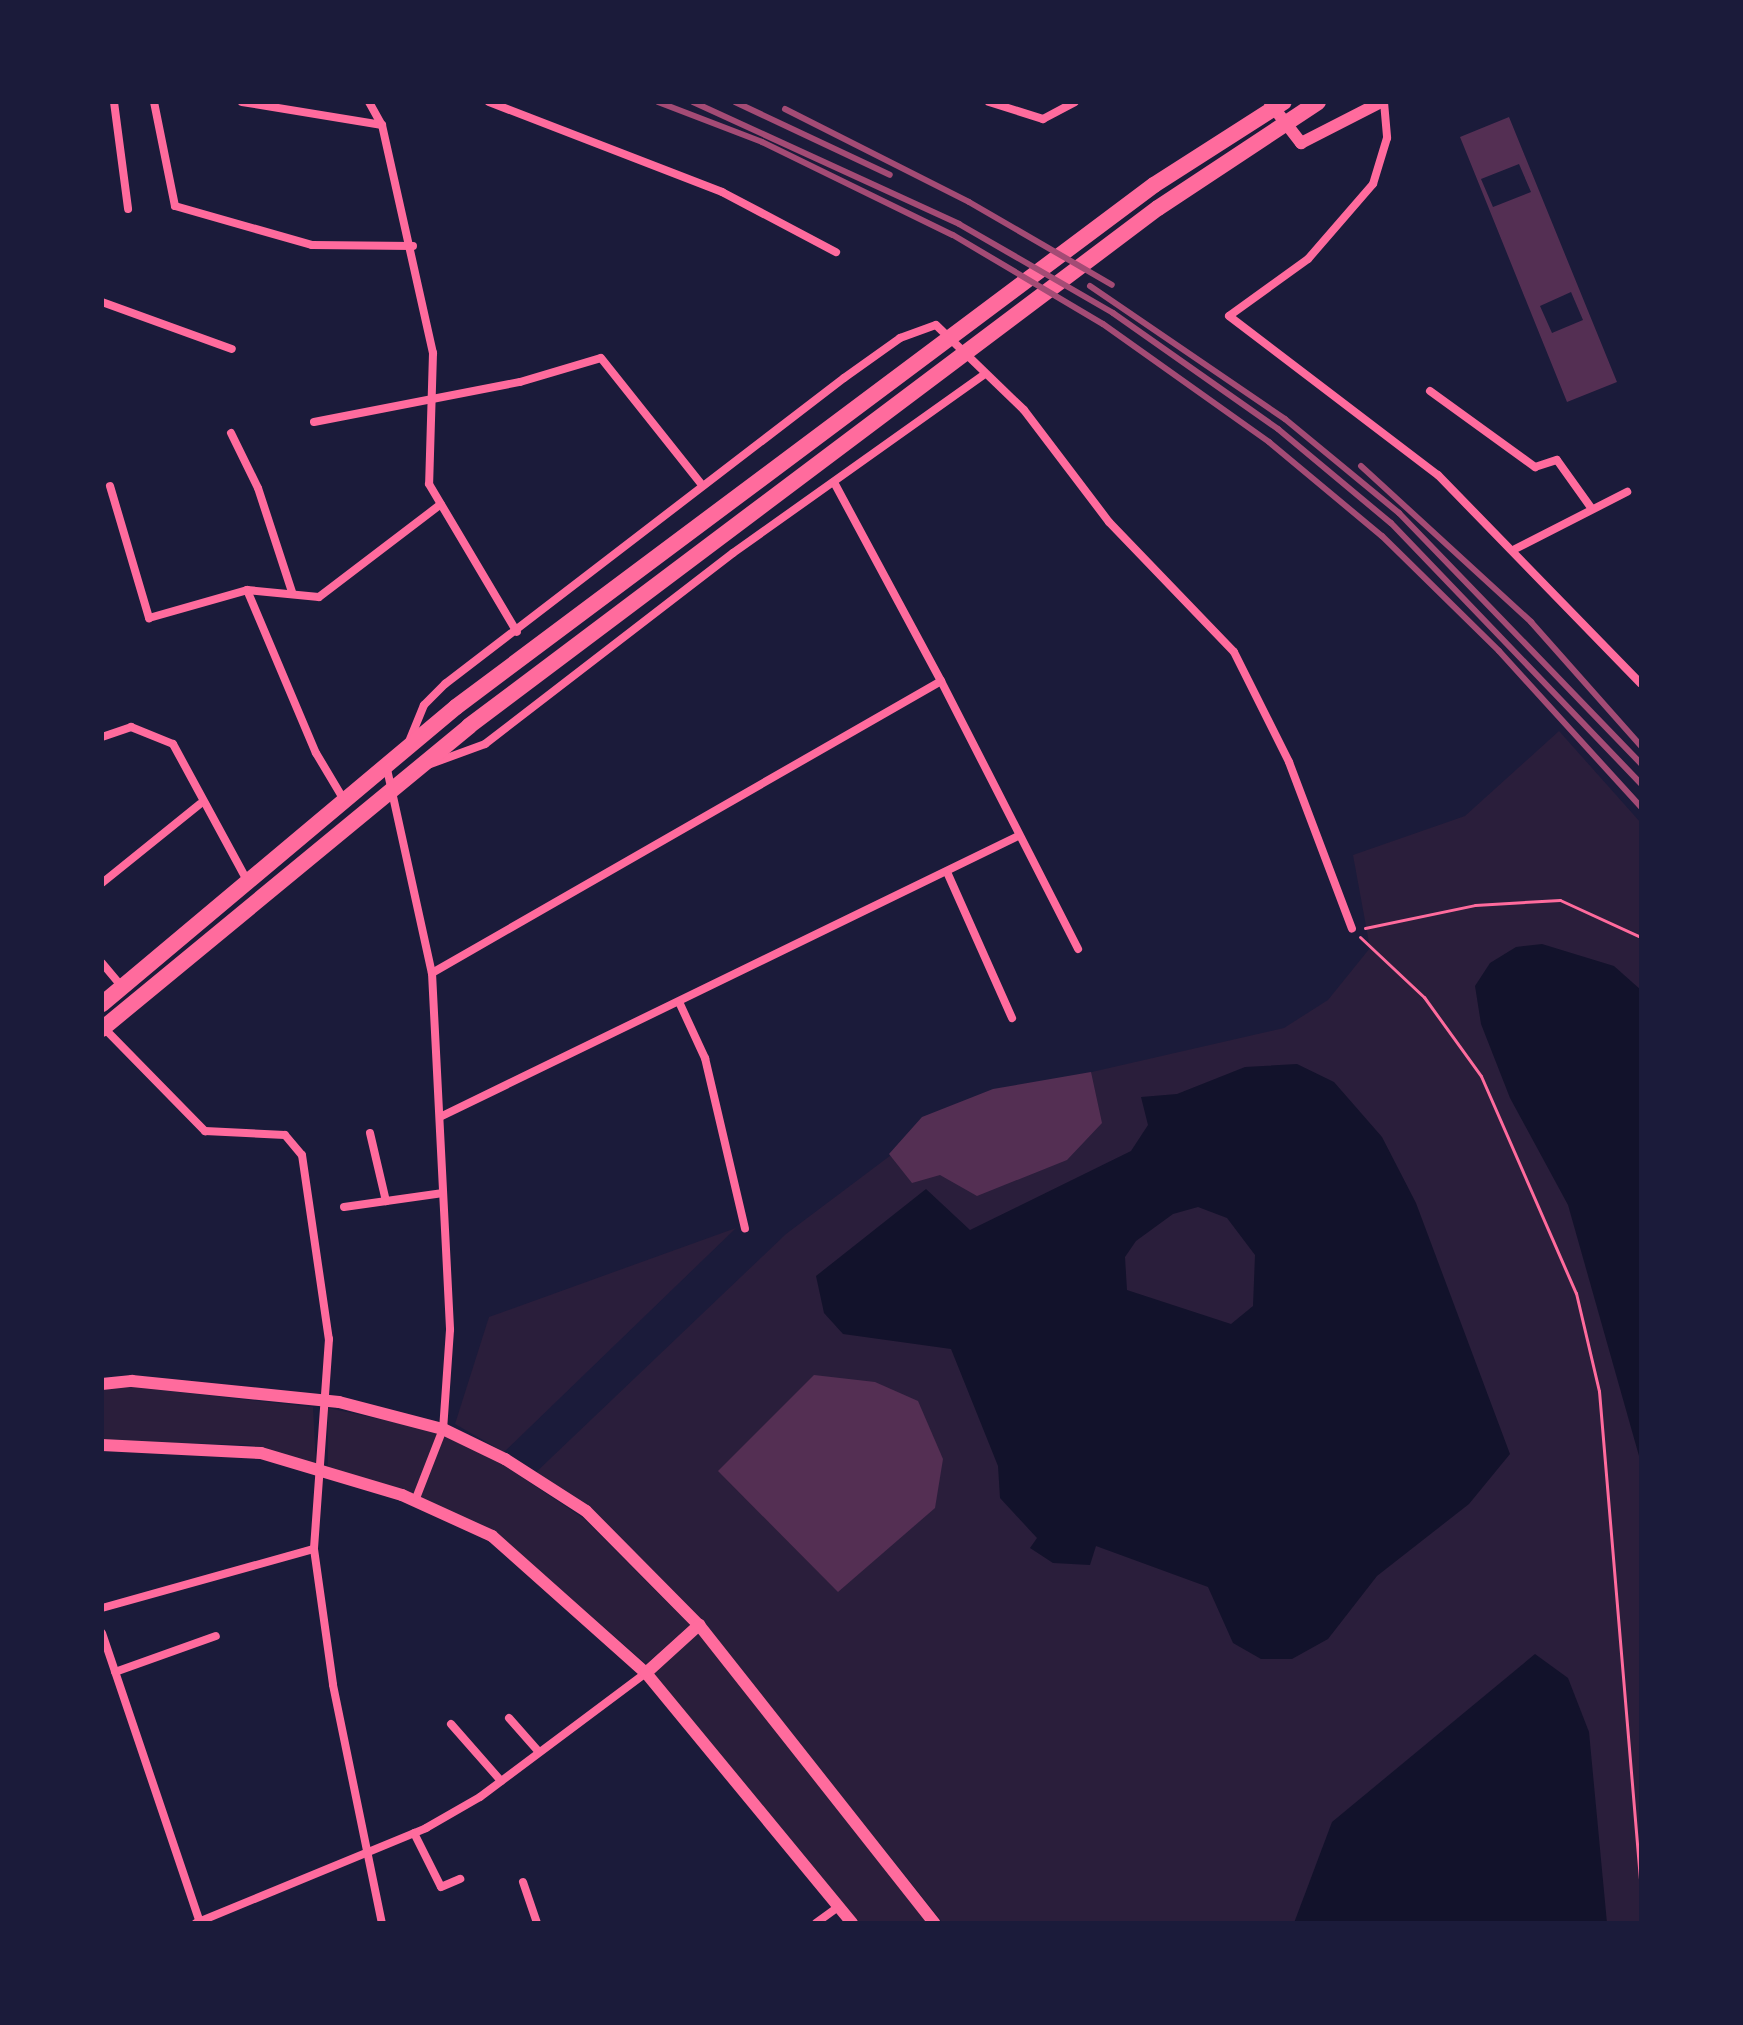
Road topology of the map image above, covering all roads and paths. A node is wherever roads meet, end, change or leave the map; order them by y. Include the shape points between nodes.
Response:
1 (114, 102) edge
2 (154, 102) edge
3 (242, 102) edge
4 (369, 102) edge
5 (489, 102) edge
6 (989, 102) edge
7 (1075, 102) edge
8 (1269, 102) edge
9 (1284, 102) edge
10 (1318, 102) edge
11 (1382, 102) edge
12 (382, 125) junction
13 (128, 209) dead end
14 (413, 246) junction
15 (836, 252) dead end
16 (102, 302) edge
17 (232, 349) dead end
18 (985, 374) junction
19 (1430, 391) dead end
20 (431, 402) junction
21 (314, 422) dead end
22 (231, 433) dead end
23 (834, 482) junction
24 (702, 485) junction
25 (110, 486) dead end
26 (1627, 492) dead end
27 (441, 504) junction
28 (1592, 509) junction
29 (1515, 549) junction
30 (247, 590) junction
31 (292, 592) junction
32 (517, 632) junction
33 (941, 681) junction
34 (1641, 684) edge
35 (102, 737) edge
36 (405, 752) junction
37 (419, 767) junction
38 (387, 769) junction
39 (395, 789) junction
40 (200, 804) junction
41 (348, 805) junction
42 (1018, 836) junction
43 (947, 872) junction
44 (102, 883) edge
45 (251, 886) junction
46 (1352, 929) junction
47 (1641, 937) edge
48 (1078, 949) dead end
49 (102, 963) edge
50 (432, 973) junction
51 (122, 987) junction
52 (102, 1004) edge
53 (680, 1004) junction
54 (1012, 1018) dead end
55 (102, 1028) edge
56 (442, 1116) junction
57 (370, 1133) dead end
58 (443, 1193) junction
59 (386, 1201) junction
60 (344, 1207) dead end
61 (745, 1228) dead end
62 (102, 1384) edge
63 (329, 1401) junction
64 (443, 1429) junction
65 (102, 1445) edge
66 (323, 1472) junction
67 (415, 1501) junction
68 (314, 1549) junction
69 (102, 1608) edge
70 (699, 1625) junction
71 (102, 1633) edge
72 (216, 1636) dead end
73 (115, 1672) junction
74 (646, 1673) junction
75 (509, 1718) dead end
76 (451, 1724) dead end
77 (539, 1752) junction
78 (501, 1781) junction
79 (414, 1833) junction
80 (366, 1847) junction
81 (460, 1879) dead end
82 (523, 1882) dead end
83 (1641, 1886) edge
84 (839, 1906) junction
85 (199, 1923) edge
86 (382, 1923) edge
87 (537, 1923) edge
88 (816, 1923) edge
89 (852, 1923) edge
90 (934, 1923) edge

1 - 13 street
2 - 14 street via 175,206 312,245
3 - 12 street
4 - 12 street
5 - 15 street via 722,192
6 - 7 street via 1043,119
8 - 11 street via 1301,143
9 - 36 main road via 1154,185 456,707
10 - 37 main road via 1158,208
11 - 29 street via 1387,138 1373,184 1308,259 1229,316 1379,425
12 - 14 street
14 - 20 street via 433,353
16 - 17 street
18 - 23 street
18 - 24 street via 942,328 924,327
18 - 46 street via 1024,410 1109,522 1234,652 1289,762
19 - 28 street via 1535,467 1557,460
20 - 21 street
20 - 24 street via 601,358
20 - 27 street via 429,484
22 - 31 street via 258,488
23 - 33 street
23 - 37 street via 485,744 454,761
24 - 32 street
25 - 30 street via 149,618
26 - 28 street
27 - 31 street via 319,597
27 - 32 street
28 - 29 street
29 - 34 street
30 - 31 street
30 - 41 street via 316,753
32 - 36 street via 424,705
33 - 42 street
33 - 50 street
35 - 40 street via 131,727 173,744
36 - 38 main road
37 - 39 main road
38 - 39 street
38 - 41 main road
39 - 50 street
39 - 55 main road
40 - 44 street
40 - 45 street
41 - 45 main road
42 - 43 street
42 - 48 street
43 - 53 street
43 - 54 street
45 - 51 main road
46 - 47 path via 1475,905 1560,900
46 - 83 path via 1424,997 1481,1076 1576,1293 1599,1391
49 - 51 street
50 - 56 street
51 - 52 main road
53 - 56 street
53 - 61 street via 705,1058
55 - 63 street via 205,1131 285,1135 302,1155 329,1339
56 - 58 street
57 - 59 street
58 - 59 street
58 - 64 street via 450,1330
59 - 60 street
62 - 63 street
63 - 64 street
63 - 66 street
64 - 67 street
64 - 70 street via 586,1511
65 - 66 street via 261,1453
66 - 67 street
66 - 68 street
67 - 74 street via 492,1536 563,1591
68 - 69 street
68 - 80 street
70 - 74 street
70 - 90 street
71 - 73 street
72 - 73 street
73 - 85 street
74 - 77 street
74 - 84 street
75 - 77 street
76 - 78 street
77 - 78 street
78 - 79 street
79 - 80 street
79 - 81 street via 441,1887
80 - 85 street
80 - 86 street
82 - 87 street
84 - 88 street
84 - 89 street

